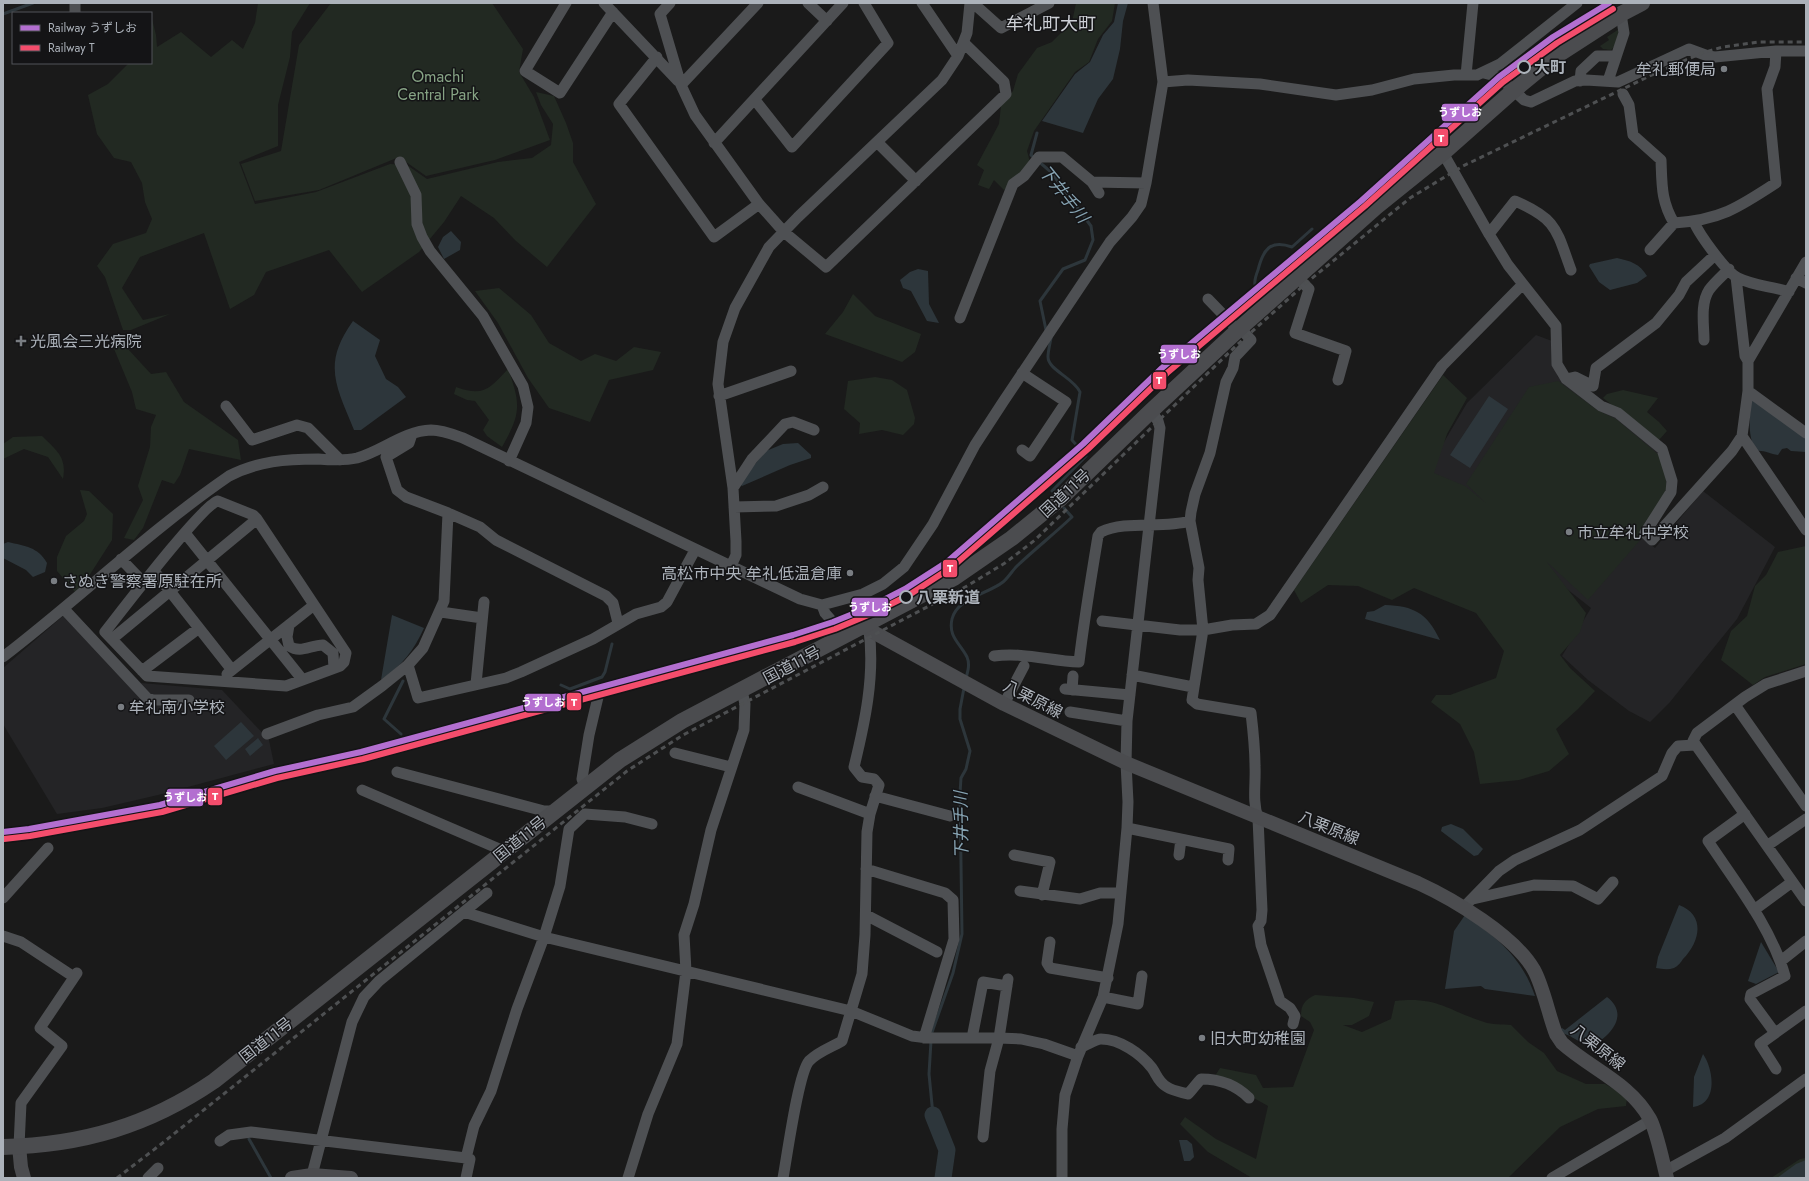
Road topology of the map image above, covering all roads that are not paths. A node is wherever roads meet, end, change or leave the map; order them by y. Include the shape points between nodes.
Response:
1 (566, 3) edge
2 (604, 3) edge
3 (670, 3) edge
4 (758, 3) edge
5 (808, 3) edge
6 (843, 3) edge
7 (864, 3) edge
8 (922, 3) edge
9 (971, 3) edge
10 (1049, 3) edge
11 (1153, 3) edge
12 (1473, 3) edge
13 (1577, 3) edge
14 (1630, 8) edge
15 (613, 12) junction
16 (827, 21) junction
17 (964, 43) junction
18 (1776, 51) junction
19 (1806, 51) edge
20 (958, 56) junction
21 (1616, 56) junction
22 (657, 57) junction
23 (1484, 73) junction
24 (1466, 75) junction
25 (1580, 81) junction
26 (1608, 81) junction
27 (1163, 82) junction
28 (681, 84) junction
29 (1513, 91) junction
30 (1622, 94) dead end
31 (755, 100) junction
32 (877, 142) junction
33 (714, 143) junction
34 (1443, 152) junction
35 (400, 162) dead end
36 (916, 180) junction
37 (1092, 182) junction
38 (1146, 183) junction
39 (1099, 193) dead end
40 (759, 204) junction
41 (1694, 222) junction
42 (1674, 223) junction
43 (784, 232) junction
44 (1489, 234) junction
45 (1650, 250) dead end
46 (1715, 255) junction
47 (1806, 262) edge
48 (1570, 270) dead end
49 (1732, 273) junction
50 (1297, 277) junction
51 (1801, 281) edge
52 (1522, 285) junction
53 (1789, 292) junction
54 (1208, 299) dead end
55 (960, 318) dead end
56 (1239, 329) junction
57 (1704, 340) dead end
58 (1748, 361) junction
59 (791, 371) dead end
60 (1022, 373) junction
61 (1566, 379) junction
62 (1338, 380) dead end
63 (1748, 390) junction
64 (719, 396) junction
65 (226, 406) dead end
66 (1151, 411) junction
67 (814, 430) dead end
68 (1806, 433) edge
69 (412, 434) junction
70 (1742, 436) junction
71 (1022, 450) dead end
72 (340, 460) junction
73 (509, 461) junction
74 (822, 487) dead end
75 (733, 488) junction
76 (734, 507) junction
77 (448, 513) junction
78 (257, 519) junction
79 (1190, 521) junction
80 (1149, 525) junction
81 (1806, 530) edge
82 (185, 533) junction
83 (695, 550) junction
84 (121, 559) junction
85 (207, 560) junction
86 (731, 566) junction
87 (154, 572) junction
88 (144, 583) junction
89 (170, 591) junction
90 (484, 602) dead end
91 (314, 605) junction
92 (822, 605) junction
93 (64, 609) junction
94 (440, 612) junction
95 (482, 618) junction
96 (1102, 621) dead end
97 (618, 623) junction
98 (1138, 624) junction
99 (289, 625) junction
100 (199, 628) junction
101 (866, 629) junction
102 (1204, 630) junction
103 (845, 636) junction
104 (112, 639) junction
105 (270, 640) junction
106 (994, 656) dead end
107 (3, 657) edge
108 (408, 665) junction
109 (1024, 666) dead end
110 (334, 668) junction
111 (232, 670) junction
112 (142, 671) junction
113 (1806, 671) edge
114 (1073, 676) dead end
115 (1132, 676) junction
116 (302, 679) junction
117 (217, 682) junction
118 (476, 684) junction
119 (1193, 687) junction
120 (742, 691) junction
121 (599, 693) dead end
122 (1130, 695) junction
123 (189, 700) dead end
124 (1004, 704) junction
125 (1735, 705) junction
126 (1070, 712) dead end
127 (1128, 721) junction
128 (267, 734) dead end
129 (1695, 745) junction
130 (675, 753) dead end
131 (1126, 763) junction
132 (731, 767) junction
133 (398, 772) dead end
134 (585, 786) junction
135 (798, 787) dead end
136 (362, 790) dead end
137 (875, 796) junction
138 (1806, 806) edge
139 (554, 811) junction
140 (870, 814) junction
141 (1745, 814) junction
142 (950, 816) dead end
143 (1258, 818) junction
144 (1806, 819) edge
145 (652, 824) dead end
146 (1127, 828) junction
147 (1181, 839) junction
148 (1768, 845) junction
149 (48, 848) dead end
150 (504, 851) junction
151 (1014, 855) dead end
152 (1179, 855) dead end
153 (1228, 860) dead end
154 (866, 868) junction
155 (1613, 882) dead end
156 (1792, 882) junction
157 (1020, 891) dead end
158 (487, 893) dead end
159 (1121, 893) junction
160 (1042, 895) junction
161 (3, 898) edge
162 (1806, 901) edge
163 (1467, 903) junction
164 (1754, 910) junction
165 (464, 912) junction
166 (866, 915) junction
167 (3, 936) edge
168 (544, 937) junction
169 (1806, 941) edge
170 (1050, 942) dead end
171 (937, 952) dead end
172 (1781, 961) junction
173 (686, 971) junction
174 (1142, 976) dead end
175 (1108, 978) junction
176 (1103, 997) junction
177 (851, 1011) junction
178 (1806, 1011) edge
179 (1292, 1024) dead end
180 (1775, 1033) junction
181 (926, 1038) junction
182 (972, 1038) junction
183 (999, 1038) junction
184 (1080, 1052) junction
185 (1776, 1069) dead end
186 (1806, 1079) edge
187 (1249, 1098) dead end
188 (1651, 1120) junction
189 (983, 1137) dead end
190 (320, 1140) junction
191 (220, 1141) dead end
192 (19, 1146) junction
193 (3, 1147) edge
194 (466, 1158) junction
195 (158, 1168) dead end
196 (312, 1175) junction
197 (1666, 1175) edge
198 (24, 1178) edge
199 (148, 1178) edge
200 (292, 1178) edge
201 (350, 1178) edge
202 (466, 1178) edge
203 (628, 1178) edge
204 (783, 1178) edge
205 (1062, 1178) edge
206 (1552, 1178) edge

1 - 15 street via 525,71 560,93
2 - 15 street
3 - 28 street via 660,14
4 - 28 street
5 - 16 street
6 - 16 street
7 - 31 street via 888,43 792,147
8 - 20 street
9 - 10 street via 1001,28
9 - 17 street
11 - 27 street
12 - 24 street
13 - 23 street via 1500,64
14 - 21 street
14 - 29 highway, 国道11号 via 1553,58
15 - 22 street
16 - 31 street
17 - 20 street
17 - 36 street via 1004,82 1006,94
18 - 19 street
18 - 26 street via 1715,57 1689,49 1618,82
18 - 41 street via 1775,67 1768,89 1776,183 1747,203 1726,213
20 - 32 street via 942,80
21 - 25 street via 1597,56 1581,71
21 - 26 street
22 - 28 street
22 - 40 street via 619,104 714,237
23 - 24 street
23 - 29 street via 1499,77
24 - 27 street via 1414,79 1372,90 1336,95 1260,84 1188,80
25 - 26 street
25 - 29 street via 1531,102
27 - 38 street
28 - 33 street via 695,116
29 - 34 highway, 国道11号
30 - 42 street via 1629,105 1633,135 1661,160 1662,195
31 - 33 street
32 - 36 street
32 - 43 street
33 - 40 street
34 - 44 street
34 - 50 highway, 国道11号
35 - 73 street via 416,195 417,224 422,237 430,251 484,316 523,386 528,407 526,423
36 - 43 street via 826,267
37 - 38 street
37 - 39 street
37 - 55 street via 1062,157 1037,160 1024,176 1013,184
38 - 60 street via 1136,211 1110,242
40 - 43 street
41 - 42 street
41 - 46 street
42 - 45 street
43 - 64 street via 769,247 751,277 729,324 719,362
44 - 48 street via 1515,201 1533,209 1552,224
44 - 52 street
46 - 49 street
46 - 61 street via 1686,282 1679,295 1656,323 1596,368 1593,386 1576,377
47 - 51 street
49 - 53 street via 1760,286
49 - 57 street via 1710,289 1706,296
49 - 58 street via 1745,356
50 - 56 highway, 国道11号
50 - 62 street via 1309,289 1295,333 1346,351
51 - 53 street
52 - 61 street via 1556,326 1557,364
52 - 102 street via 1442,366 1270,615 1256,624
53 - 58 street
54 - 56 street
56 - 66 highway, 国道11号
56 - 79 street via 1250,340 1235,357 1226,382 1210,453 1195,494
58 - 63 street
59 - 64 street
60 - 71 street via 1066,402 1030,456
60 - 92 street via 975,445 933,524 904,567 883,584 863,594
61 - 70 street via 1601,406 1618,413 1662,449 1672,482 1672,492 1645,533 1652,540 1732,452
63 - 68 street
63 - 70 street
64 - 75 street
65 - 72 street via 252,440 297,425 308,428
66 - 80 street via 1160,428
66 - 101 highway, 国道11号 via 1060,499 1012,538 954,578
67 - 75 street via 793,422 785,424 752,459
69 - 72 street via 370,453
69 - 73 street via 430,430 446,432
69 - 77 street via 409,443 386,457 398,490 406,496
70 - 81 street
72 - 84 street via 282,460 244,469 209,490
73 - 83 street
74 - 76 street via 809,495 776,506
75 - 76 street
76 - 86 street via 736,555
77 - 94 street via 444,600
77 - 97 street via 480,527 496,540 606,596 613,602
78 - 82 street via 218,501 209,506
78 - 85 street
78 - 91 street
79 - 80 street via 1176,525
79 - 102 street via 1199,568
80 - 98 street
80 - 106 street via 1106,529 1098,536 1079,662 1032,655
82 - 85 street
82 - 87 street
83 - 86 street
83 - 97 street via 667,602 661,607 644,610
84 - 88 street
84 - 93 street
85 - 89 street
85 - 105 street
86 - 92 street via 793,596
87 - 88 street
87 - 89 street
88 - 104 street via 105,632
89 - 100 street
89 - 104 street
90 - 95 street
91 - 99 street
91 - 110 street via 346,653 344,662
92 - 103 street via 825,613
93 - 107 street
93 - 123 street via 147,698
94 - 95 street
94 - 108 street via 423,648
95 - 118 street
96 - 98 street
97 - 118 street via 593,639 521,672
98 - 102 street via 1180,630
98 - 115 street
99 - 105 street
99 - 110 street via 289,646 301,650 323,645 333,653
100 - 111 street
100 - 112 street
101 - 103 highway, 国道11号
101 - 124 main road, 八栗原線
101 - 137 street via 870,646 869,695 854,767 862,777 874,779 879,785
102 - 119 street
103 - 120 highway, 国道11号
104 - 112 street
105 - 111 street
105 - 116 street
108 - 118 street via 418,698
108 - 128 street via 353,707 318,715
109 - 124 street
110 - 116 street
111 - 117 street
112 - 117 street via 148,676
113 - 125 street via 1766,684
114 - 122 street via 1068,690
115 - 119 street
115 - 122 street
116 - 117 street via 286,686
119 - 143 street via 1194,702 1251,712 1255,755 1253,788
120 - 132 street via 745,704 744,730
120 - 134 highway, 国道11号 via 650,740
121 - 134 street via 582,779
122 - 127 street
124 - 131 main road, 八栗原線
125 - 129 street via 1697,733 1693,741
125 - 138 street
126 - 127 street
127 - 131 street
129 - 141 street
129 - 163 street via 1678,746 1662,776 1580,830 1514,860 1499,871
130 - 132 street
131 - 143 main road, 八栗原線
131 - 146 street
132 - 173 street via 711,830 684,935
133 - 139 street via 544,811
134 - 139 highway, 国道11号
135 - 140 street
136 - 150 street
137 - 140 street
137 - 142 street
139 - 150 highway, 国道11号
140 - 154 street
141 - 148 street
141 - 164 street via 1708,841
143 - 163 main road, 八栗原線
143 - 179 street via 1262,910 1258,926 1261,945 1280,1001 1290,1008 1295,1016
144 - 148 street
145 - 168 street via 625,817 585,814 576,821 569,829 560,886
146 - 147 street
146 - 159 street
147 - 152 street
147 - 153 street via 1229,849
148 - 156 street
149 - 161 street
150 - 192 highway, 国道11号 via 188,1099 159,1114 101,1135
151 - 160 street via 1050,862
154 - 166 street
154 - 181 street via 945,893 953,900 954,939
155 - 163 street via 1598,899 1573,886 1534,885
156 - 162 street
156 - 164 street
157 - 160 street
158 - 165 street
159 - 160 street via 1100,893 1080,899
159 - 175 street
163 - 188 main road, 八栗原線 via 1526,956 1536,972 1556,1034 1562,1043 1625,1089
164 - 172 street
165 - 168 street
165 - 190 street via 379,981 364,997 352,1022
166 - 171 street
166 - 177 street via 862,974
167 - 192 street via 21,942 76,975 40,1028 62,1046 21,1103
168 - 173 street
168 - 194 street via 517,1009 491,1091 474,1126
169 - 172 street
170 - 175 street via 1047,963 1050,968
172 - 180 street via 1785,976 1751,994 1750,999
173 - 177 street
173 - 203 street via 677,1044 648,1114
174 - 176 street via 1138,1004
175 - 176 street
176 - 184 street
177 - 181 street via 912,1036
177 - 204 street via 842,1041 822,1050 808,1063 798,1092
178 - 180 street
180 - 185 street via 1760,1044
181 - 182 street
182 - 183 street
182 - 183 street via 983,982 1007,983
183 - 184 street
183 - 189 street via 990,1071
184 - 187 street via 1100,1038 1119,1043 1132,1050 1152,1068 1159,1081 1167,1087 1188,1094 1201,1079 1211,1079 1239,1088
184 - 205 street via 1066,1095 1062,1129
186 - 197 street via 1725,1138
188 - 197 main road, 八栗原線
188 - 206 street
190 - 191 street via 250,1132 229,1135
190 - 194 street
190 - 196 street
192 - 193 highway, 国道11号
192 - 198 main road via 20,1167
194 - 202 street via 470,1160
195 - 199 street
196 - 200 main road
196 - 201 main road

